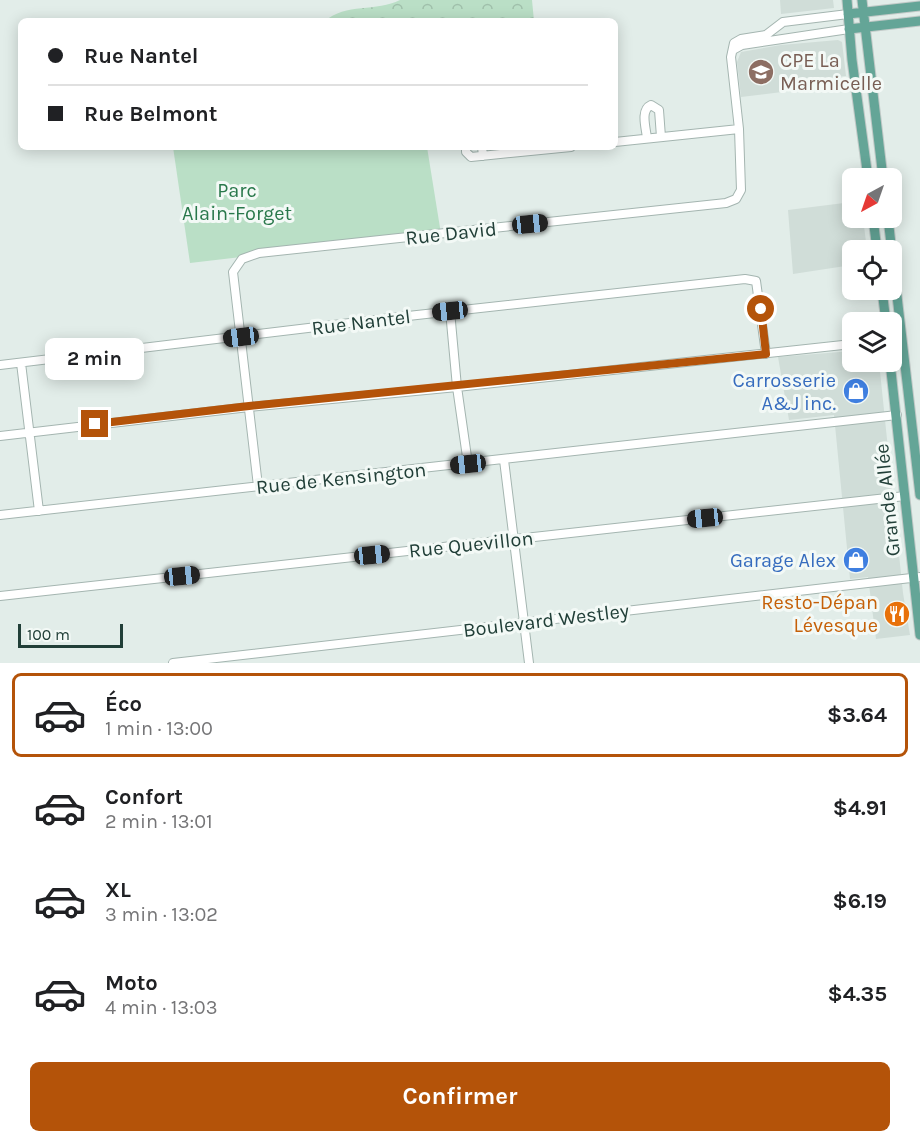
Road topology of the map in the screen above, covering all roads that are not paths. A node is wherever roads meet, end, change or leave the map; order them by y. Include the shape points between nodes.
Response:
1 (847, 0) edge
2 (862, 0) edge
3 (920, 6) edge
4 (864, 12) junction
5 (848, 14) junction
6 (920, 21) edge
7 (865, 27) junction
8 (849, 29) junction
9 (732, 52) junction
10 (739, 129) junction
11 (661, 137) junction
12 (647, 138) junction
13 (618, 142) edge
14 (467, 150) edge
15 (482, 150) edge
16 (537, 150) edge
17 (483, 156) junction
18 (867, 168) edge
19 (882, 168) edge
20 (889, 228) edge
21 (450, 311) junction
22 (241, 337) junction
23 (842, 346) edge
24 (766, 354) junction
25 (21, 363) junction
26 (0, 365) edge
27 (891, 372) edge
28 (457, 387) junction
29 (249, 406) junction
30 (897, 415) junction
31 (916, 424) edge
32 (29, 432) junction
33 (0, 435) edge
34 (504, 460) junction
35 (468, 464) junction
36 (258, 486) junction
37 (920, 495) edge
38 (905, 496) junction
39 (39, 511) junction
40 (0, 515) edge
41 (514, 539) junction
42 (917, 578) edge
43 (0, 596) edge
44 (524, 622) junction
45 (920, 635) edge
46 (173, 663) edge
47 (529, 663) edge

1 - 5 main road
2 - 4 main road
3 - 4 main road
4 - 5 main road
4 - 7 main road
5 - 8 main road
5 - 9 street via 783,22 766,35 739,39
6 - 7 main road
7 - 8 main road
7 - 19 main road
8 - 9 street via 739,46
8 - 18 main road
9 - 10 street, Rue David
10 - 11 street
10 - 22 street, Rue David via 741,190 736,199 726,203 259,253 242,259 233,272
11 - 12 street
11 - 12 street via 659,110 651,105 645,112
12 - 13 street
14 - 17 street via 469,156
15 - 17 street
16 - 17 street
20 - 31 main road, Grande Allée
21 - 22 street, Rue Nantel
21 - 24 street, Rue Nantel via 745,279 756,281
21 - 28 street
22 - 25 street, Rue Nantel
22 - 29 street
23 - 24 street
24 - 28 street
25 - 26 street, Rue Nantel
25 - 32 street
27 - 30 main road, Grande Allée
28 - 29 street
28 - 35 street
29 - 32 street
29 - 36 street
30 - 34 street, Rue de Kensington
30 - 38 main road, Grande Allée
31 - 37 main road, Grande Allée
32 - 33 street
32 - 39 street
34 - 35 street, Rue de Kensington
34 - 41 street
35 - 36 street, Rue de Kensington
36 - 39 street, Rue de Kensington
38 - 41 street, Rue Quevillon
38 - 42 main road, Grande Allée
39 - 40 street, Rue de Kensington
41 - 43 street, Rue Quevillon
41 - 44 street
42 - 44 street, Boulevard Westley
42 - 45 main road, Grande Allée
44 - 46 street, Boulevard Westley
44 - 47 street

